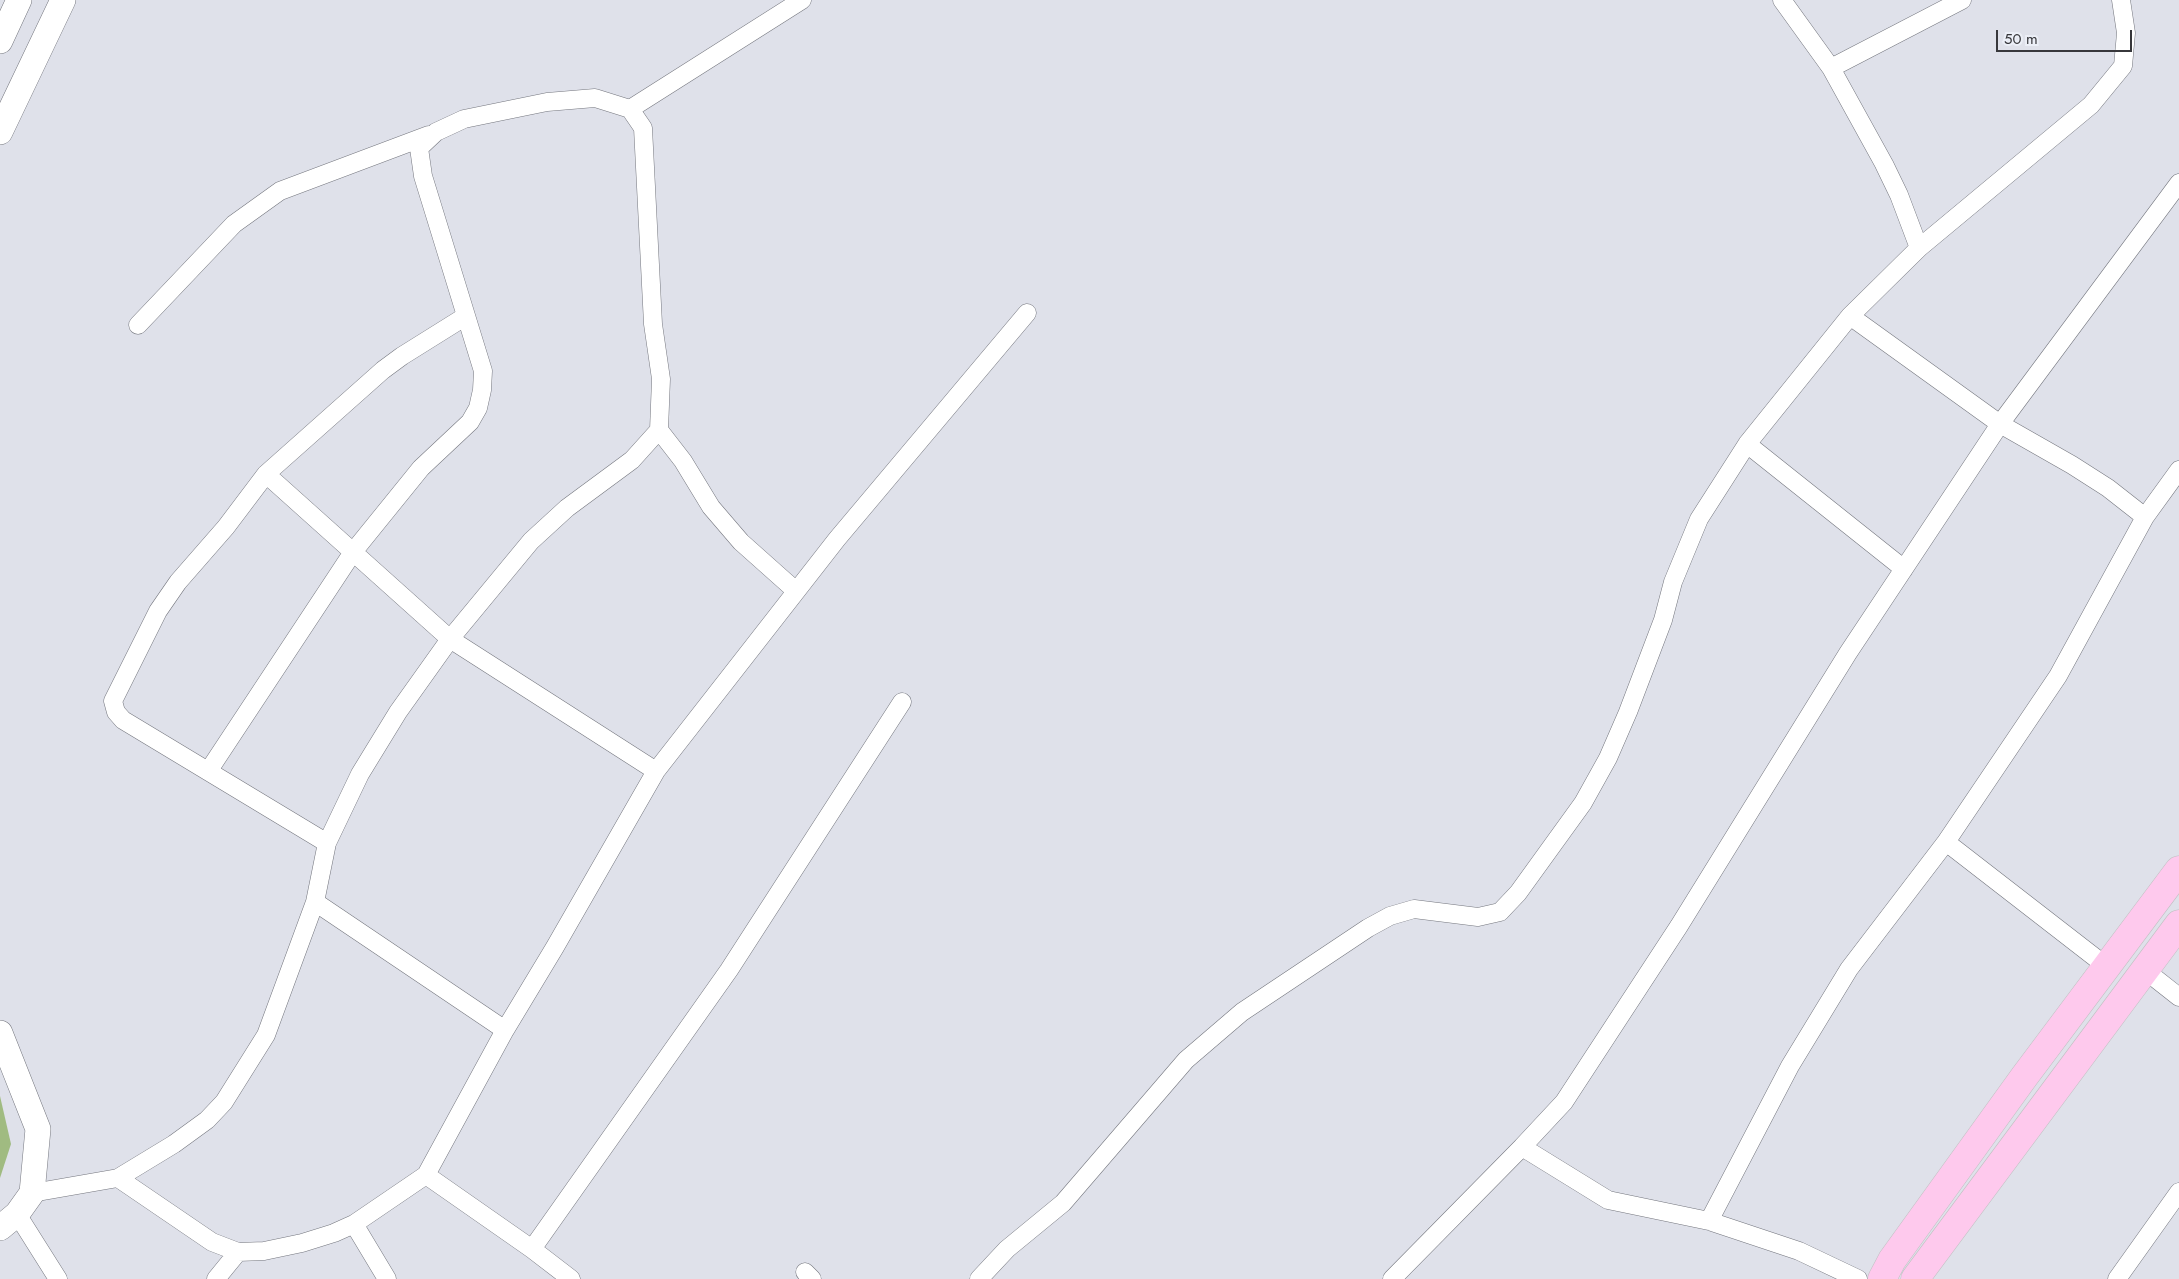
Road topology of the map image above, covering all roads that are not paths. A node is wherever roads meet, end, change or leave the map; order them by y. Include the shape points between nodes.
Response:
1 (19, 0) edge
2 (63, 0) edge
3 (802, 0) edge
4 (1782, 0) edge
5 (1962, 0) edge
6 (2121, 0) edge
7 (0, 41) edge
8 (1830, 68) junction
9 (630, 109) junction
10 (0, 132) edge
11 (436, 132) junction
12 (2179, 183) edge
13 (1918, 248) junction
14 (1027, 313) dead end
15 (466, 316) junction
16 (1850, 316) junction
17 (138, 325) dead end
18 (2000, 424) junction
19 (659, 430) junction
20 (1747, 444) junction
21 (2179, 470) edge
22 (266, 474) junction
23 (2145, 517) junction
24 (353, 552) junction
25 (1904, 569) junction
26 (796, 591) junction
27 (450, 639) junction
28 (902, 702) dead end
29 (209, 770) junction
30 (656, 772) junction
31 (1946, 842) junction
32 (326, 843) junction
33 (2179, 870) edge
34 (315, 902) junction
35 (2179, 924) edge
36 (2106, 966) junction
37 (2146, 971) junction
38 (2179, 997) edge
39 (505, 1030) junction
40 (0, 1033) edge
41 (2024, 1077) junction
42 (2053, 1092) junction
43 (1522, 1147) junction
44 (426, 1175) junction
45 (118, 1178) junction
46 (2179, 1192) edge
47 (32, 1193) junction
48 (8, 1221) edge
49 (1709, 1221) junction
50 (354, 1224) junction
51 (532, 1249) junction
52 (238, 1252) junction
53 (58, 1279) edge
54 (216, 1279) edge
55 (387, 1279) edge
56 (571, 1279) edge
57 (979, 1279) edge
58 (1392, 1279) edge
59 (1858, 1279) edge
60 (1882, 1279) edge
61 (1915, 1279) edge
62 (2117, 1279) edge

1 - 7 street
2 - 10 street
3 - 9 street
4 - 8 street
5 - 8 street
6 - 13 street via 2126,32 2123,66 2090,105
8 - 13 street via 1899,194
9 - 11 street via 595,98 547,102 464,119
9 - 19 street via 643,128 653,324 661,379
11 - 15 street via 419,148 423,176
11 - 17 street via 280,191 234,224
12 - 18 street
13 - 16 street
14 - 26 street
15 - 22 street via 382,370
15 - 24 street via 483,371 478,408 470,422 421,468
16 - 18 street
16 - 20 street
18 - 23 street via 2072,464
18 - 25 street
19 - 26 street via 684,462 711,507 741,542
19 - 27 street via 632,460 567,508 531,541
20 - 25 street
20 - 57 street via 1699,520 1673,582 1664,620 1604,766 1583,803 1523,886 1500,912 1478,917 1414,909 1390,916 1242,1012 1186,1060 1063,1203 1007,1249
21 - 23 street
22 - 24 street
22 - 29 street via 158,611 113,701 123,720
23 - 31 street via 2058,676
24 - 27 street
24 - 29 street
25 - 43 street via 1564,1102
26 - 30 street
27 - 30 street
27 - 32 street via 398,712 360,774
28 - 51 street via 729,970
29 - 32 street
30 - 39 street
31 - 36 street
31 - 49 street via 1849,969 1790,1066
32 - 34 street
33 - 36 main road
34 - 39 street
34 - 45 street via 266,1035 224,1102 207,1120 181,1139
35 - 37 main road
36 - 41 main road
37 - 38 street
37 - 42 main road
39 - 44 street
40 - 47 street via 38,1129
41 - 42 main road
41 - 60 main road
42 - 61 main road
43 - 49 street via 1608,1200
43 - 58 street
44 - 50 street
44 - 51 street
45 - 47 street
45 - 52 street via 212,1242
46 - 62 street
47 - 48 street
48 - 53 street
49 - 59 street via 1799,1251
50 - 52 street via 302,1243 264,1251
50 - 55 street
51 - 56 street
52 - 54 street

